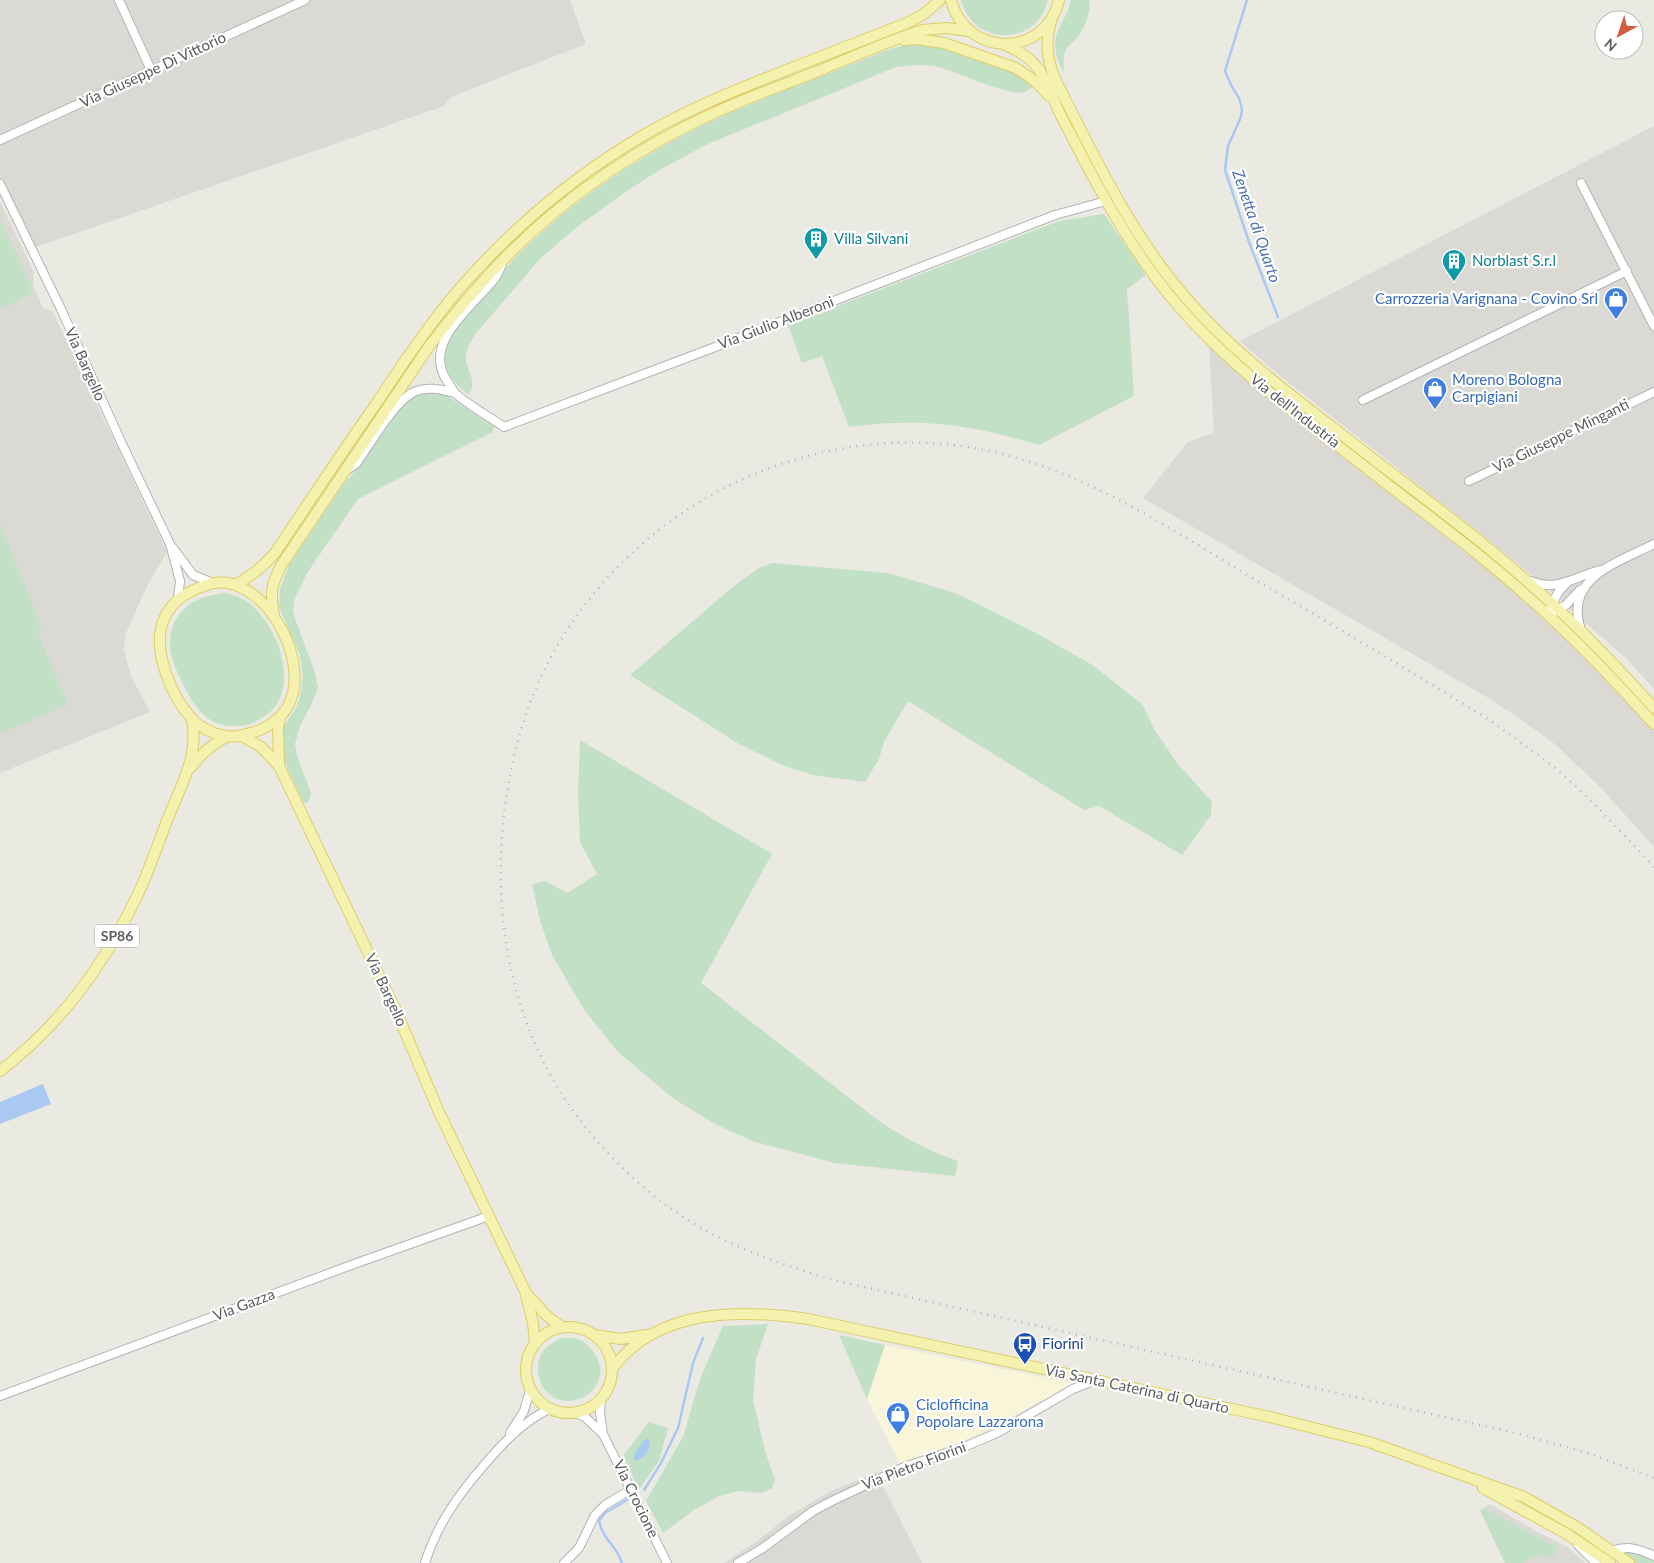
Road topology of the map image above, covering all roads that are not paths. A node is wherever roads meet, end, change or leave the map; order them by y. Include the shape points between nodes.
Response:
1 (119, 0) edge
2 (305, 0) edge
3 (940, 0) edge
4 (951, 0) edge
5 (1059, 0) edge
6 (1050, 21) junction
7 (969, 31) junction
8 (896, 40) junction
9 (1003, 44) junction
10 (151, 70) junction
11 (1057, 107) junction
12 (0, 140) edge
13 (1581, 183) dead end
14 (0, 184) edge
15 (1106, 201) junction
16 (505, 258) junction
17 (1626, 270) junction
18 (1654, 326) edge
19 (1654, 392) edge
20 (455, 393) junction
21 (1363, 400) dead end
22 (344, 472) junction
23 (1469, 481) dead end
24 (170, 544) junction
25 (1654, 544) edge
26 (1606, 568) junction
27 (1525, 580) junction
28 (1568, 582) junction
29 (213, 583) junction
30 (236, 585) junction
31 (1585, 585) junction
32 (178, 599) junction
33 (1555, 606) junction
34 (1548, 615) junction
35 (274, 616) junction
36 (1581, 631) junction
37 (1654, 708) edge
38 (281, 716) junction
39 (192, 720) junction
40 (1654, 724) edge
41 (242, 736) junction
42 (226, 737) junction
43 (279, 766) junction
44 (188, 771) junction
45 (0, 1071) edge
46 (489, 1216) junction
47 (525, 1291) junction
48 (562, 1327) junction
49 (650, 1334) junction
50 (595, 1335) junction
51 (535, 1342) junction
52 (612, 1369) junction
53 (1096, 1380) junction
54 (530, 1390) junction
55 (0, 1396) edge
56 (601, 1399) junction
57 (549, 1409) junction
58 (576, 1413) junction
59 (604, 1434) junction
60 (505, 1441) junction
61 (1444, 1469) junction
62 (632, 1489) junction
63 (1567, 1534) junction
64 (1612, 1551) junction
65 (1654, 1556) edge
66 (425, 1563) edge
67 (564, 1563) edge
68 (667, 1563) edge
69 (738, 1563) edge
70 (1596, 1563) edge
71 (1610, 1563) edge
72 (1629, 1563) edge

1 - 10 street
2 - 10 street, Via Giuseppe Di Vittorio
3 - 30 main road via 907,23 723,96 674,119 620,150 548,202 454,295 390,382 275,553 254,574
4 - 7 main road
5 - 6 main road
6 - 9 main road via 1030,39
6 - 27 main road, Via dell'Industria via 1047,52 1055,80 1127,216 1147,248 1187,299 1227,341 1266,374
7 - 8 main road via 933,28
7 - 9 main road via 979,38
8 - 11 main road via 944,43 1016,68 1036,82
8 - 16 main road via 751,97 678,131 586,188
9 - 11 main road, Via dell'Industria via 1036,66
10 - 12 street, Via Giuseppe Di Vittorio
11 - 15 main road, Via dell'Industria
13 - 17 street
14 - 24 street, Via Bargello
15 - 20 street, Via Giulio Alberoni via 1046,219 504,427
15 - 34 main road, Via dell'Industria via 1157,280 1218,347 1497,570
16 - 20 street via 495,277 443,342 441,368
16 - 22 main road via 430,345
17 - 18 street
17 - 21 street
19 - 23 street, Via Giuseppe Minganti
20 - 22 street via 433,388 407,396 356,464
22 - 35 main road via 276,575 271,596
24 - 29 street, Via Bargello via 193,575
24 - 32 street, Via Bargello via 180,581
25 - 26 street
26 - 28 street
26 - 31 street
27 - 28 street via 1546,586
27 - 33 main road, Via dell'Industria
28 - 33 street via 1559,591
29 - 30 main road
29 - 32 main road
30 - 35 main road via 260,599
31 - 33 street
31 - 36 street via 1577,600 1576,611
32 - 39 main road via 164,618 160,648 169,682
33 - 34 street
33 - 36 main road, Via dell'Industria
34 - 40 main road, Via dell'Industria
35 - 38 main road via 295,666 294,688 289,705
36 - 37 main road, Via dell'Industria
38 - 41 main road via 270,725
38 - 43 main road, Via Bargello via 278,726
39 - 42 main road
39 - 44 main road, SP86 via 195,741
41 - 42 main road
41 - 43 main road, Via Bargello via 261,747
42 - 44 main road, SP86 via 209,748
43 - 46 main road, Via Bargello
44 - 45 main road, SP86 via 138,894 108,952 72,1002
46 - 47 main road
46 - 55 street, Via Gazza
47 - 48 main road via 547,1316
47 - 51 main road
48 - 50 main road via 579,1328
48 - 51 main road via 547,1332
49 - 50 main road, Via Santa Caterina di Quarto via 621,1339
49 - 52 main road, Via Santa Caterina di Quarto via 632,1346
49 - 53 main road, Via Santa Caterina di Quarto via 688,1320 728,1314 774,1314
50 - 52 main road via 608,1350
51 - 54 main road via 525,1365
52 - 56 main road via 610,1385
53 - 61 main road, Via Santa Caterina di Quarto via 1320,1429
53 - 69 street, Via Pietro Fiorini via 1086,1382 997,1433 904,1467 832,1500
54 - 57 main road
54 - 60 street via 524,1411
56 - 58 main road
56 - 59 street, Via Crocione
57 - 58 main road
57 - 60 street via 533,1417
58 - 59 street, Via Crocione
59 - 62 street, Via Crocione
60 - 66 street via 461,1491 439,1527
61 - 63 main road, Via Santa Caterina di Quarto
61 - 64 main road, Via Santa Caterina di Quarto via 1524,1498 1577,1527
62 - 67 street via 595,1515 579,1548
62 - 68 street, Via Crocione
63 - 70 street
63 - 71 main road, Via Santa Caterina di Quarto
64 - 65 street via 1625,1547
64 - 72 main road, Via Santa Caterina di Quarto

